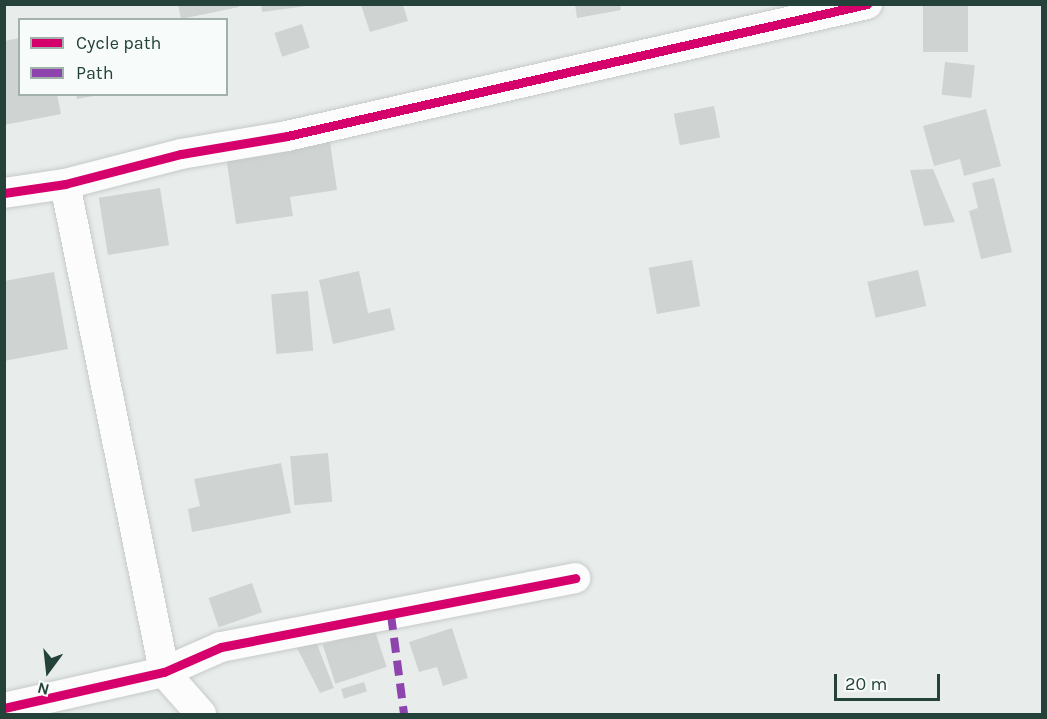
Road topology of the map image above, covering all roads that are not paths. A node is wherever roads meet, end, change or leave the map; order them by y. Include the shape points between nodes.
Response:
1 (867, 4) edge
2 (65, 184) junction
3 (4, 193) edge
4 (575, 578) dead end
5 (164, 672) junction
6 (4, 708) edge
7 (201, 714) edge

1 - 2 street via 287,136 181,154
2 - 3 street
2 - 5 street
4 - 5 street via 221,647
5 - 6 street
5 - 7 street

